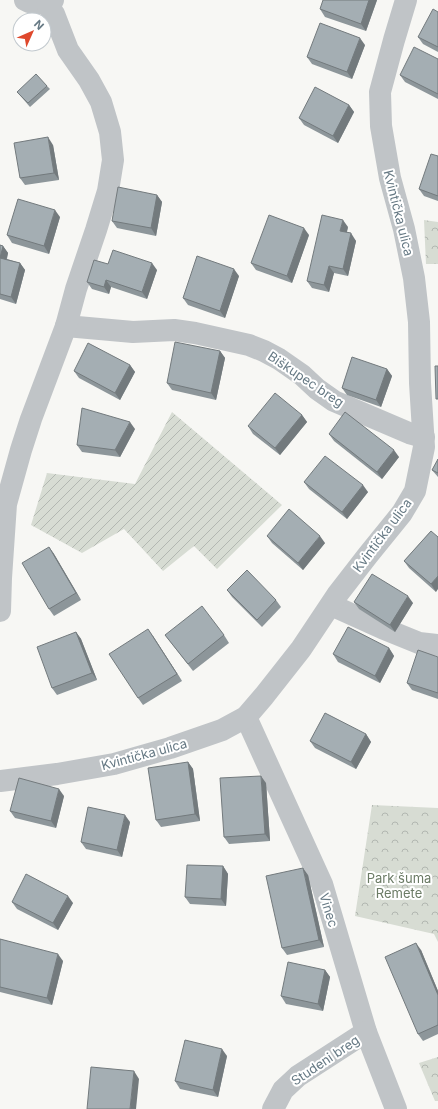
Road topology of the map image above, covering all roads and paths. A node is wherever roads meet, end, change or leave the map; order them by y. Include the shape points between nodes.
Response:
1 (25, 0) edge
2 (406, 0) edge
3 (50, 2) edge
4 (66, 326) junction
5 (424, 437) junction
6 (331, 605) junction
7 (0, 611) edge
8 (438, 645) edge
9 (246, 717) junction
10 (0, 781) edge
11 (366, 1032) junction
12 (273, 1109) edge
13 (396, 1109) edge

1 - 3 street
2 - 5 street, Kvintička ulica via 380,92 381,126 390,178 414,278 419,322
3 - 4 street via 68,50 101,102 110,132 113,160 108,191
4 - 5 street, Biškupec breg via 133,332 195,332 249,345 279,359 334,401
4 - 7 street via 29,425 6,504
5 - 6 street, Kvintička ulica via 412,497
6 - 8 street via 419,643
6 - 9 street, Kvintička ulica via 301,649
9 - 10 street, Kvintička ulica via 200,738 114,764
9 - 11 street, Vinec via 322,884
11 - 12 street, Studeni breg via 298,1076 283,1090
11 - 13 street, Vinec

